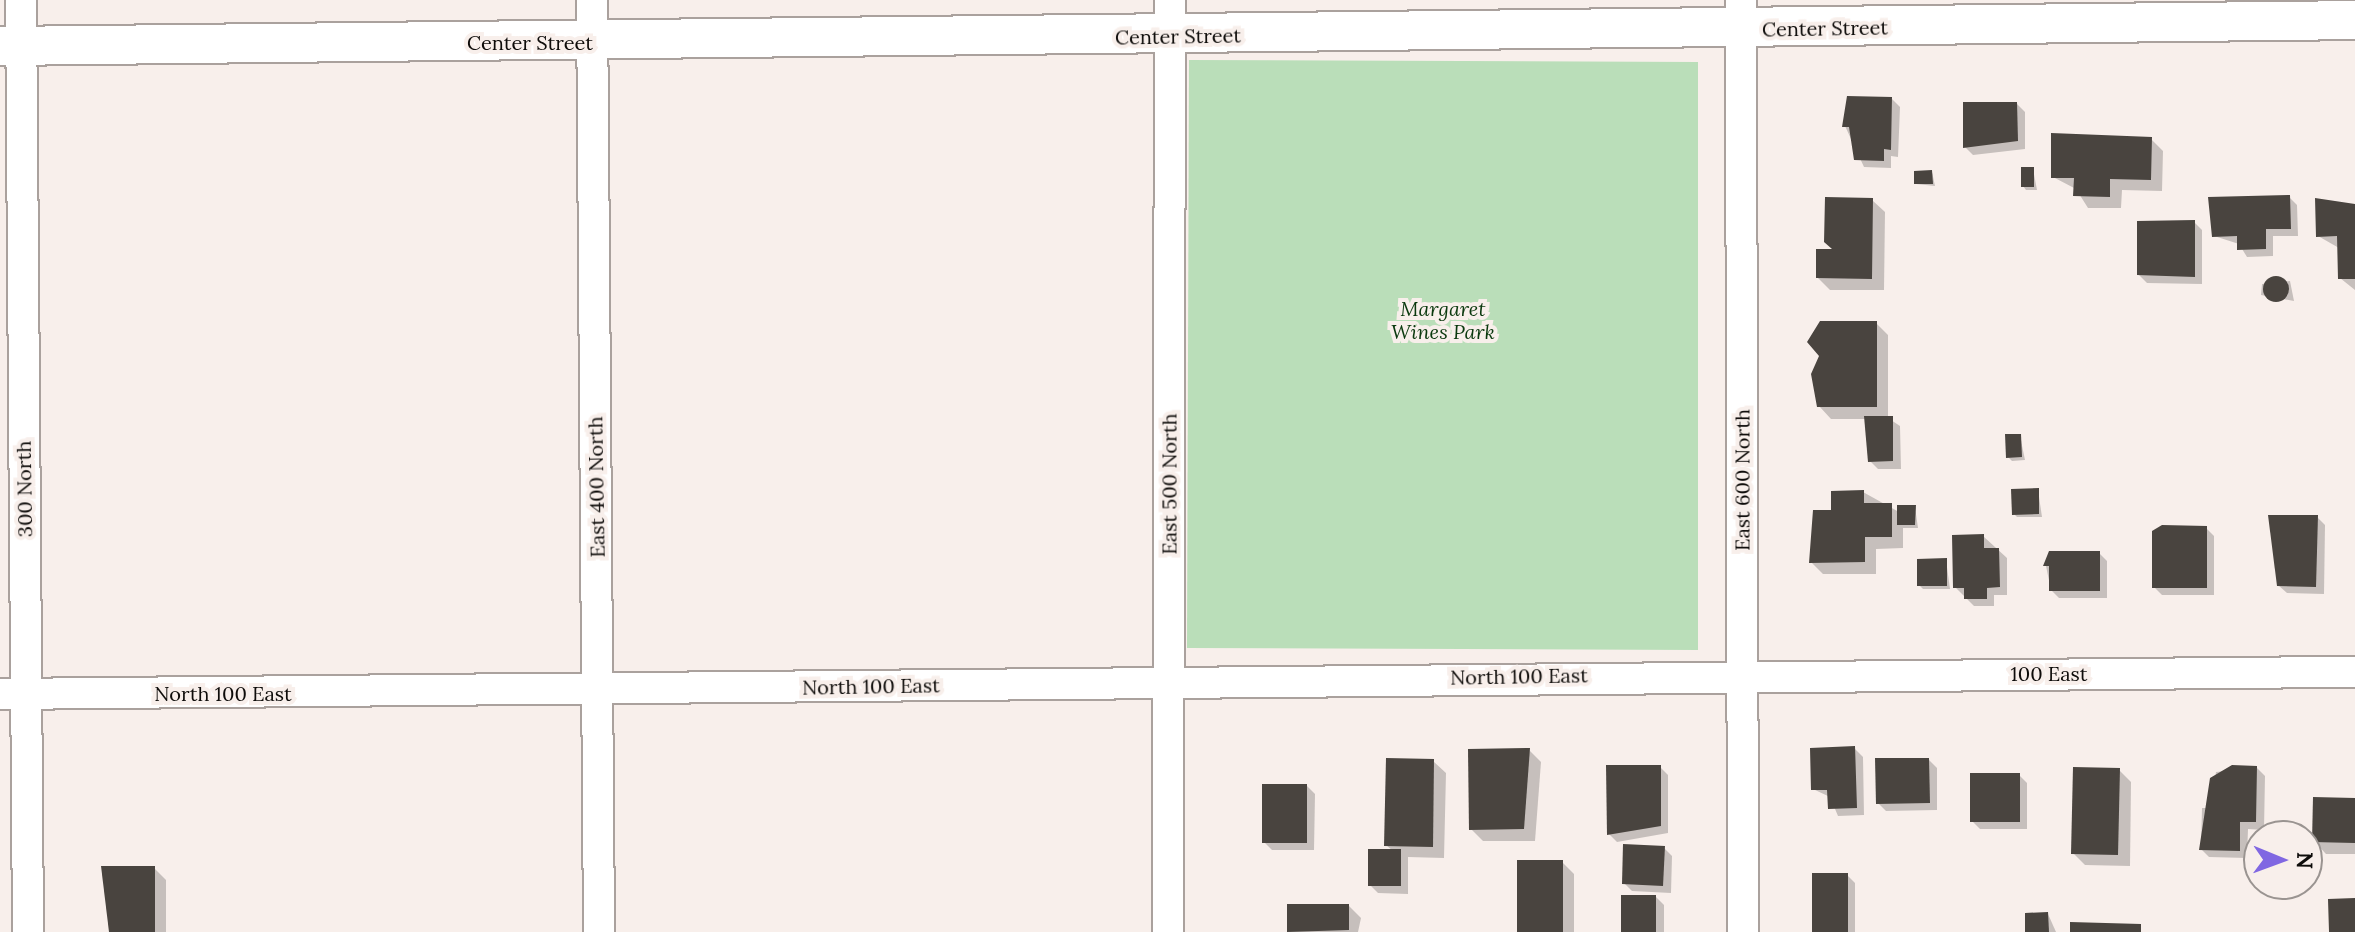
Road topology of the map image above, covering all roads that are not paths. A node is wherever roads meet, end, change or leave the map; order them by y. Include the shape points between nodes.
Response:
1 (21, 0) edge
2 (592, 0) edge
3 (1741, 14) edge
4 (1170, 18) edge
5 (2355, 20) edge
6 (592, 42) junction
7 (10, 46) edge
8 (2355, 672) edge
9 (1743, 673) junction
10 (1168, 681) junction
11 (598, 690) junction
12 (14, 694) edge
13 (28, 932) edge
14 (599, 932) edge
15 (1168, 932) edge
16 (1743, 932) edge

1 - 7 street, 300 North
2 - 6 street, East 400 North
3 - 4 street, Center Street
3 - 5 street, Center Street
3 - 9 street, East 600 North
4 - 6 street, Center Street
4 - 10 street, East 500 North
6 - 7 street, Center Street
6 - 11 street, East 400 North
7 - 12 street, 300 North
8 - 9 street, 100 East
9 - 10 street, North 100 East
9 - 16 street, East 600 North
10 - 11 street, North 100 East
10 - 15 street, East 500 North
11 - 12 street, North 100 East
11 - 14 street, East 400 North
12 - 13 street, 300 North

